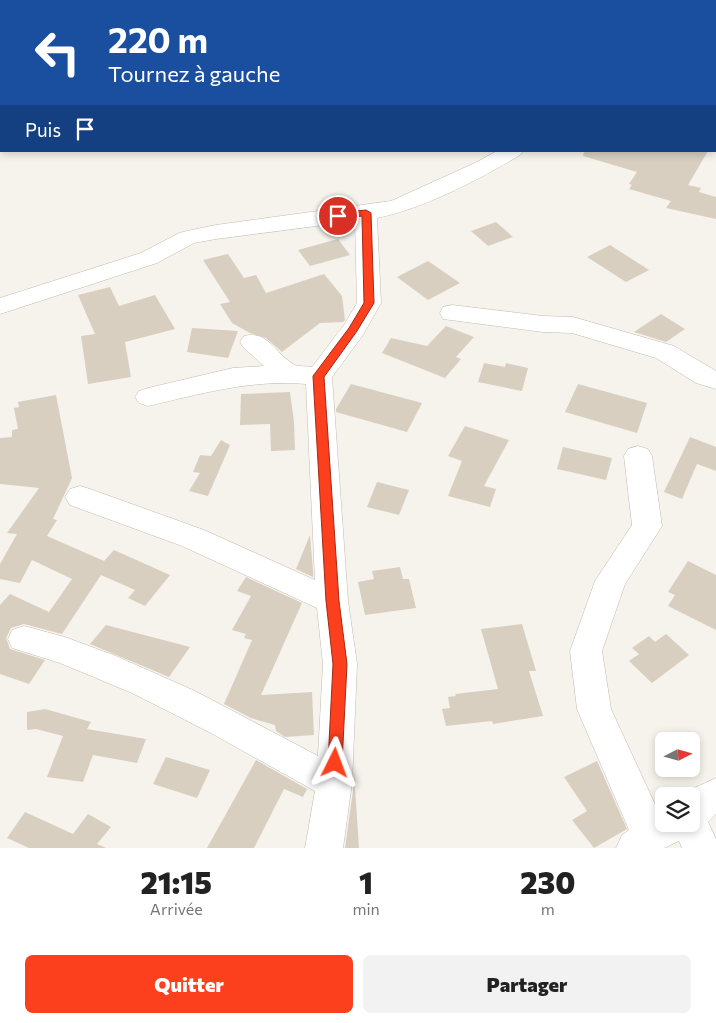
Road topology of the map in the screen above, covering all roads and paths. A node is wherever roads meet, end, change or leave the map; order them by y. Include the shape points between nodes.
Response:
1 (511, 152) edge
2 (366, 213) junction
3 (0, 306) edge
4 (452, 314) dead end
5 (253, 342) dead end
6 (286, 373) junction
7 (319, 376) junction
8 (716, 380) edge
9 (148, 397) dead end
10 (638, 456) dead end
11 (80, 498) dead end
12 (332, 601) junction
13 (24, 639) dead end
14 (334, 783) junction
15 (716, 795) edge
16 (700, 805) edge
17 (694, 832) edge
18 (653, 836) edge
19 (324, 848) edge
20 (701, 848) edge

1 - 2 street via 397,208
2 - 3 street via 187,238 149,258
2 - 7 street via 369,303
4 - 8 street via 573,325 665,352 705,377
5 - 6 street
6 - 7 street
6 - 9 street via 233,377
7 - 12 street
10 - 18 street via 647,526 611,581 586,652 594,708
11 - 12 street via 193,538
12 - 14 street via 340,664
13 - 14 street via 154,687
14 - 19 street
15 - 16 street
17 - 20 street

